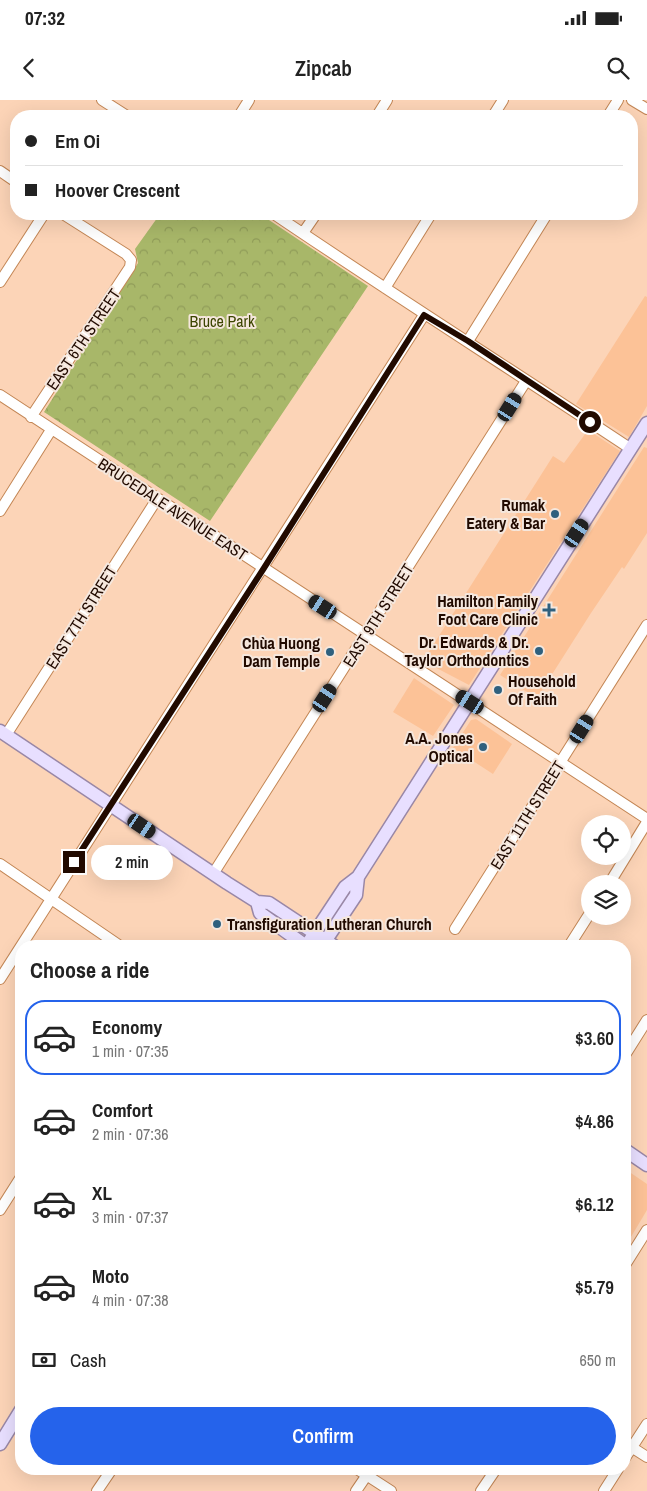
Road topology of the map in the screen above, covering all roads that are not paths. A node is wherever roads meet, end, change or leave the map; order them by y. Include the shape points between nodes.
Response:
1 (632, 100) edge
2 (107, 101) edge
3 (119, 110) edge
4 (647, 110) edge
5 (40, 220) edge
6 (72, 220) edge
7 (283, 220) edge
8 (312, 220) edge
9 (427, 220) edge
10 (543, 220) edge
11 (303, 233) junction
12 (0, 282) edge
13 (385, 288) junction
14 (424, 315) junction
15 (468, 341) junction
16 (526, 380) junction
17 (0, 395) edge
18 (31, 417) junction
19 (52, 430) junction
20 (645, 431) edge
21 (631, 448) junction
22 (157, 499) junction
23 (0, 511) edge
24 (264, 568) junction
25 (647, 625) edge
26 (366, 635) junction
27 (470, 702) junction
28 (3, 733) edge
29 (561, 762) junction
30 (111, 805) junction
31 (647, 821) edge
32 (0, 864) edge
33 (213, 874) junction
34 (614, 875) edge
35 (51, 899) junction
36 (257, 902) junction
37 (582, 925) edge
38 (455, 929) dead end
39 (25, 940) edge
40 (111, 940) edge
41 (298, 940) edge
42 (323, 940) edge
43 (325, 940) edge
44 (573, 940) edge
45 (15, 955) edge
46 (0, 979) edge
47 (647, 1020) edge
48 (631, 1045) edge
49 (631, 1154) edge
50 (647, 1165) edge
51 (15, 1186) edge
52 (0, 1210) edge
53 (647, 1230) edge
54 (631, 1255) edge
55 (15, 1420) edge
56 (647, 1424) edge
57 (631, 1443) edge
58 (0, 1444) edge
59 (631, 1446) edge
60 (647, 1457) edge
61 (108, 1475) edge
62 (367, 1475) edge
63 (372, 1475) edge
64 (492, 1475) edge
65 (614, 1475) edge
66 (97, 1491) edge
67 (356, 1491) edge
68 (391, 1491) edge
69 (481, 1491) edge
70 (604, 1491) edge

1 - 4 street
2 - 3 street
5 - 12 street
6 - 18 street, EAST 6TH STREET via 126,254 131,260 130,267
7 - 11 street
8 - 11 street
9 - 13 street
10 - 15 street
11 - 13 street
13 - 14 street
14 - 15 street
14 - 24 street
15 - 16 street
16 - 21 street
16 - 26 street, EAST 9TH STREET
17 - 18 street, BRUCEDALE AVENUE EAST
18 - 19 street, BRUCEDALE AVENUE EAST
19 - 22 street, BRUCEDALE AVENUE EAST
19 - 23 street
20 - 21 main road
21 - 27 main road
22 - 24 street, BRUCEDALE AVENUE EAST
22 - 28 street, EAST 7TH STREET
24 - 26 street, BRUCEDALE AVENUE EAST
24 - 30 street
25 - 29 street, EAST 11TH STREET
26 - 27 street, BRUCEDALE AVENUE EAST
26 - 33 street, EAST 9TH STREET
27 - 29 street, BRUCEDALE AVENUE EAST
27 - 43 main road via 358,877 356,895
28 - 30 main road
29 - 31 street, BRUCEDALE AVENUE EAST
29 - 38 street, EAST 11TH STREET
30 - 33 main road
30 - 35 street
31 - 34 street
32 - 35 street
33 - 36 main road
35 - 39 street
35 - 40 street
36 - 41 main road via 260,913
36 - 42 main road via 269,903
37 - 44 street
45 - 46 street
47 - 48 street
49 - 50 main road
51 - 52 street
53 - 54 street
55 - 58 main road
56 - 57 street
59 - 60 street
61 - 66 street
62 - 67 street
63 - 68 street
64 - 69 street
65 - 70 street

